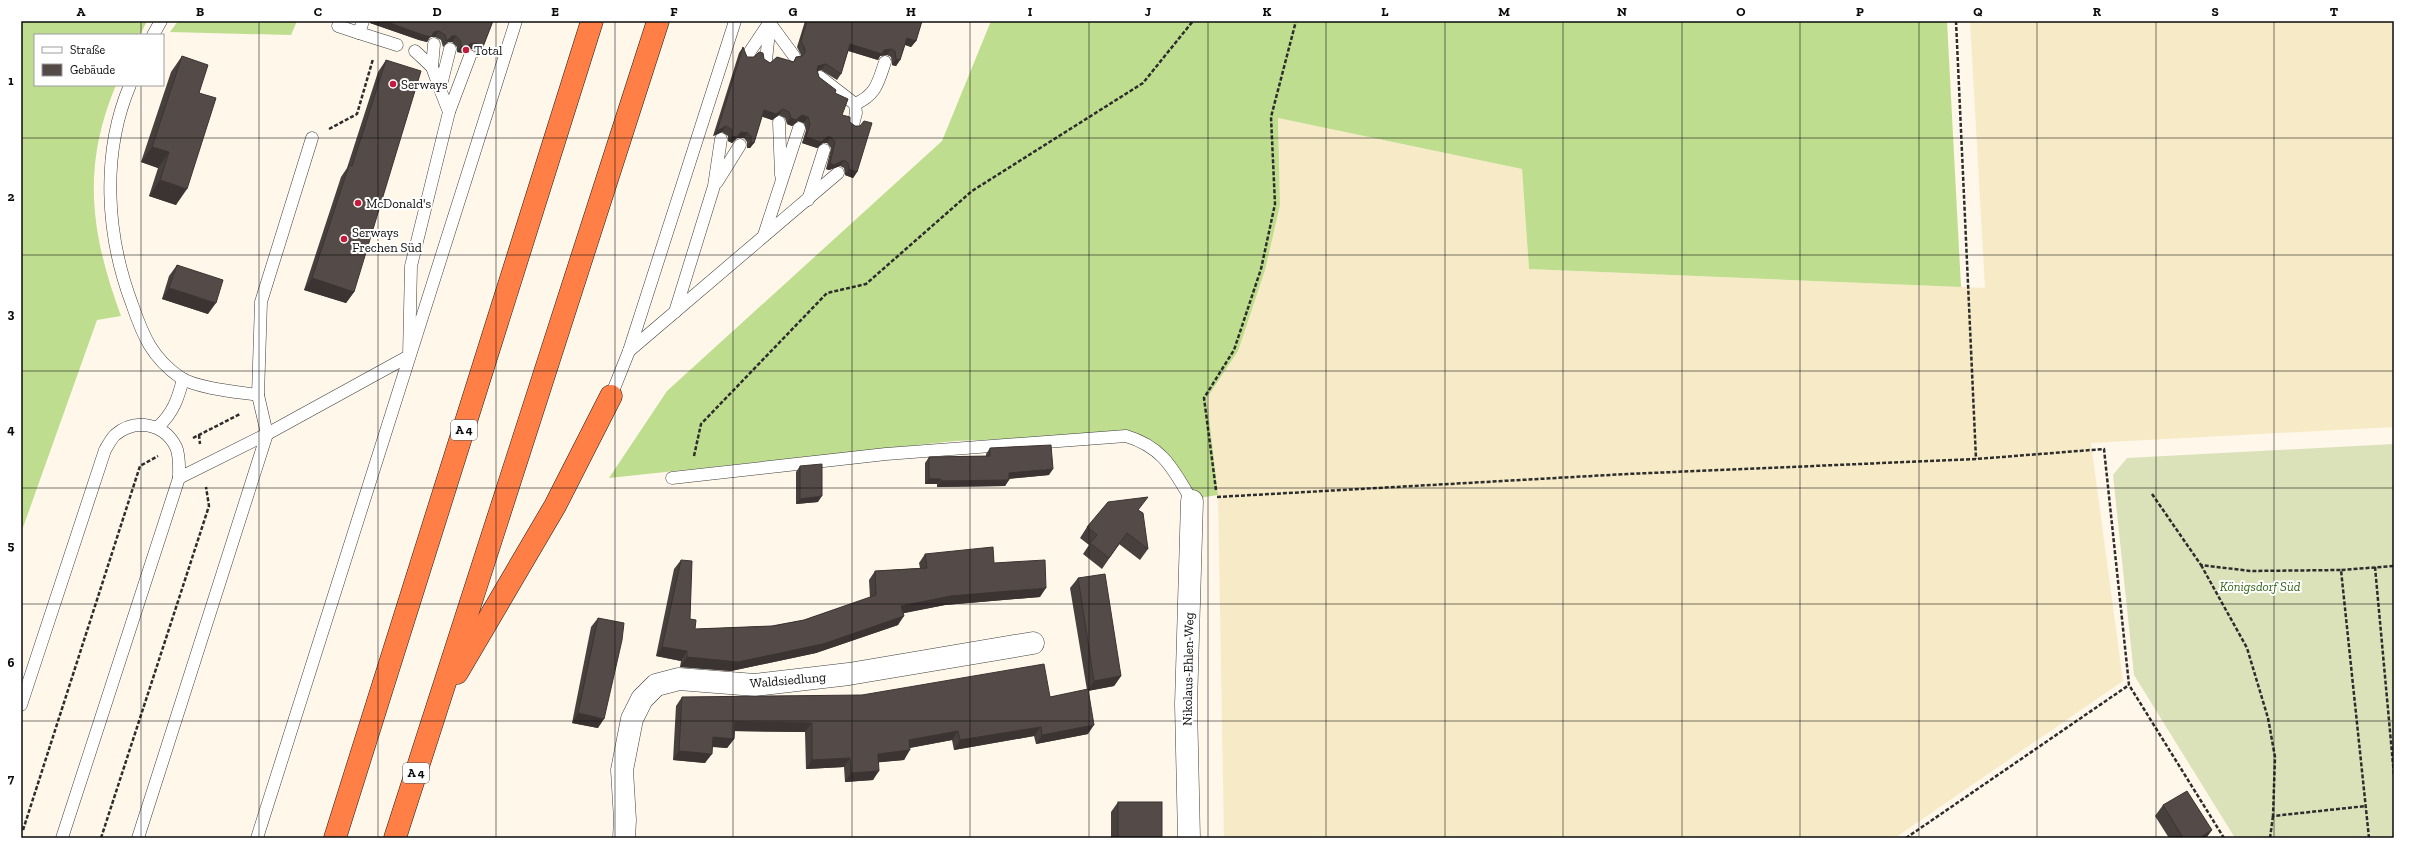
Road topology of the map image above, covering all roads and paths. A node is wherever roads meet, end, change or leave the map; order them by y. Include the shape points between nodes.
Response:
1 (162, 21) edge
2 (340, 21) edge
3 (363, 21) edge
4 (516, 21) edge
5 (592, 21) edge
6 (658, 21) edge
7 (735, 21) edge
8 (770, 21) edge
9 (1193, 21) edge
10 (1296, 21) edge
11 (1956, 21) edge
12 (359, 33) junction
13 (381, 33) junction
14 (154, 34) edge
15 (434, 44) dead end
16 (397, 45) dead end
17 (450, 49) dead end
18 (416, 51) dead end
19 (470, 56) dead end
20 (747, 56) edge
21 (794, 56) dead end
22 (766, 61) edge
23 (885, 62) dead end
24 (432, 67) junction
25 (820, 78) edge
26 (130, 86) edge
27 (440, 89) junction
28 (855, 104) junction
29 (449, 112) junction
30 (779, 122) dead end
31 (853, 125) edge
32 (799, 128) dead end
33 (312, 138) joint
34 (721, 139) dead end
35 (740, 145) dead end
36 (824, 150) dead end
37 (838, 173) dead end
38 (782, 182) junction
39 (714, 186) junction
40 (808, 201) junction
41 (764, 235) junction
42 (675, 312) junction
43 (629, 352) junction
44 (409, 356) junction
45 (183, 379) junction
46 (611, 396) joint
47 (259, 400) junction
48 (158, 427) junction
49 (267, 434) junction
50 (199, 435) junction
51 (176, 448) junction
52 (1976, 459) junction
53 (202, 466) junction
54 (696, 474) junction
55 (179, 478) junction
56 (672, 478) dead end
57 (2152, 494) dead end
58 (1217, 497) junction
59 (1192, 501) junction
60 (2201, 565) junction
61 (2394, 566) edge
62 (2375, 567) junction
63 (2340, 570) junction
64 (1033, 643) dead end
65 (2129, 685) junction
66 (21, 706) edge
67 (436, 709) junction
68 (2393, 760) edge
69 (2394, 775) edge
70 (2366, 806) junction
71 (2274, 816) junction
72 (23, 830) dead end
73 (62, 838) edge
74 (101, 838) edge
75 (138, 838) edge
76 (257, 838) edge
77 (335, 838) edge
78 (395, 838) edge
79 (624, 838) edge
80 (1189, 838) edge
81 (1906, 838) edge
82 (2224, 838) edge
83 (2270, 838) edge
84 (2369, 838) edge

1 - 14 lane
2 - 12 lane via 338,26
3 - 12 lane
4 - 44 lane
5 - 77 highway, A 4
6 - 67 highway, A 4
7 - 43 lane
8 - 20 lane
8 - 21 lane
8 - 22 lane
9 - 54 path via 1143,83 972,191 866,284 827,293 701,424 694,456
10 - 58 path via 1271,117 1275,204 1261,269 1234,350 1204,398
11 - 52 path
12 - 13 lane
13 - 16 lane
13 - 33 path via 357,114
15 - 24 lane
17 - 27 lane
18 - 24 lane
19 - 29 lane
23 - 28 lane via 877,86 867,99
24 - 27 lane
25 - 28 lane via 839,96
26 - 45 lane via 113,142 110,212 120,273 144,338 160,360
27 - 29 lane
28 - 31 lane
29 - 44 lane via 411,266
30 - 38 lane
32 - 38 lane
33 - 47 lane via 261,302
34 - 39 lane
35 - 39 lane
36 - 40 lane
37 - 40 lane
38 - 41 lane
39 - 42 lane
40 - 41 lane
41 - 42 lane
42 - 43 lane
43 - 46 lane
44 - 49 lane
44 - 76 lane
45 - 47 lane
45 - 48 lane via 174,408
46 - 67 highway via 555,506
47 - 49 lane
47 - 50 path
48 - 51 lane
48 - 66 lane via 142,424 128,427 114,436 104,450
49 - 53 lane
49 - 75 lane
50 - 51 path
50 - 53 path
51 - 55 lane
51 - 72 path via 140,466
52 - 58 path via 1627,474
52 - 65 path via 2104,449
53 - 55 lane
53 - 74 path via 209,506
54 - 56 lane
54 - 59 lane via 886,454 1126,436 1145,442 1170,464
55 - 73 lane
57 - 60 path
58 - 59 path
59 - 80 street, Nikolaus-Ehlen-Weg via 1186,704
60 - 63 path via 2250,571
60 - 71 path via 2247,648 2268,718 2275,757
61 - 62 path
62 - 63 path
62 - 68 path
63 - 70 path
64 - 79 street, Waldsiedlung via 849,674 771,684 679,679 656,685 642,699 632,719 622,770 626,820
65 - 81 path
65 - 82 path
67 - 78 highway, A 4
68 - 69 path
70 - 71 path
70 - 84 path
71 - 83 path

